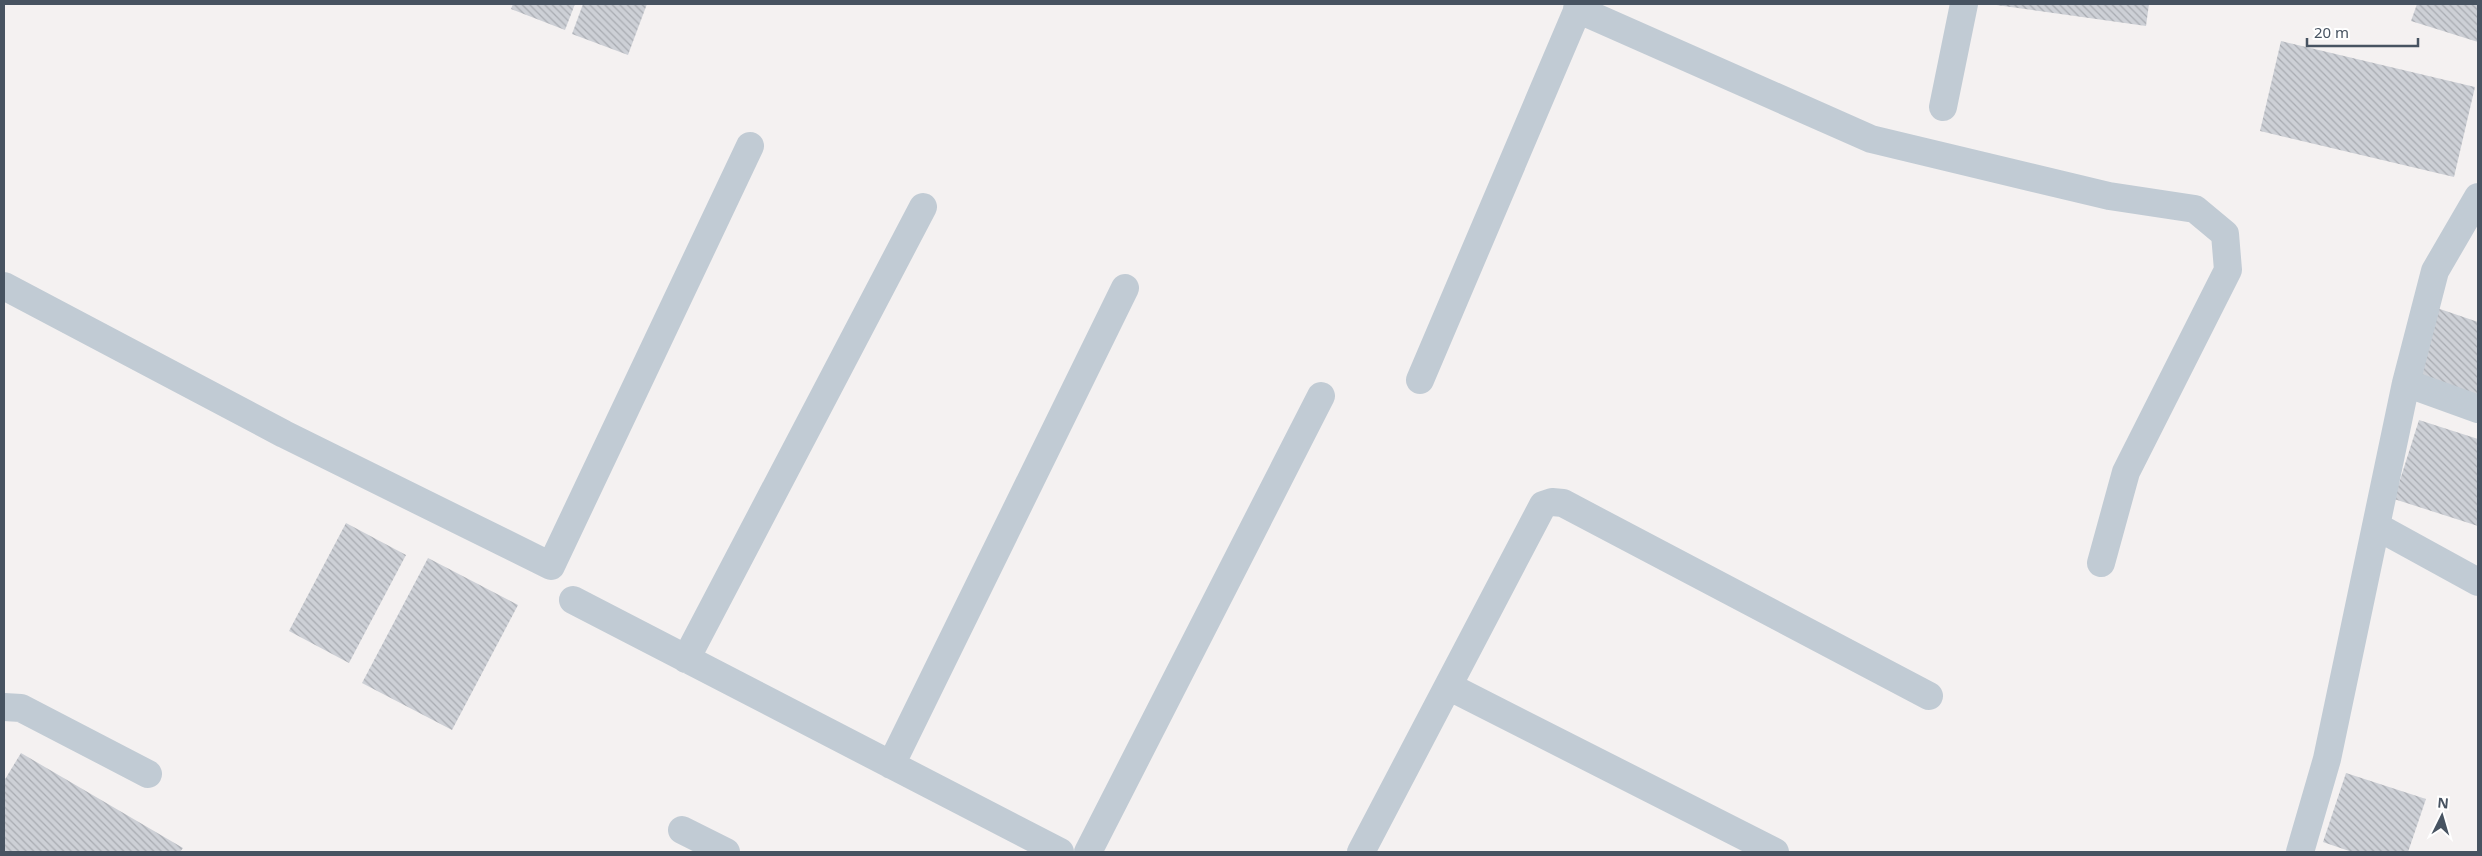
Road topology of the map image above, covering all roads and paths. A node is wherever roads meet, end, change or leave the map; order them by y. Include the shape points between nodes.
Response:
1 (1964, 4) edge
2 (1578, 6) edge
3 (1942, 107) dead end
4 (750, 146) dead end
5 (2478, 197) edge
6 (923, 208) dead end
7 (4, 286) edge
8 (1124, 288) dead end
9 (1420, 380) dead end
10 (2406, 382) junction
11 (1321, 396) dead end
12 (2478, 409) edge
13 (2376, 526) junction
14 (2101, 563) dead end
15 (2478, 582) edge
16 (573, 600) dead end
17 (686, 659) junction
18 (1448, 686) junction
19 (1929, 696) dead end
20 (4, 707) edge
21 (891, 765) junction
22 (148, 774) dead end
23 (682, 830) dead end
24 (726, 852) edge
25 (1060, 852) edge
26 (1088, 852) edge
27 (1361, 852) edge
28 (1775, 852) edge
29 (2300, 852) edge

1 - 3 street
2 - 9 street
2 - 14 street via 1871,139 2109,196 2195,209 2225,234 2228,270 2126,472
4 - 7 street via 551,566 284,434
5 - 10 street via 2436,272
6 - 17 street
8 - 21 street
10 - 12 street
10 - 13 street
11 - 26 street
13 - 15 street
13 - 29 street via 2327,759
16 - 17 street
17 - 21 street
18 - 19 street via 1544,505 1552,502 1562,503
18 - 27 street
18 - 28 street
20 - 22 street via 21,708
21 - 25 street
23 - 24 street

